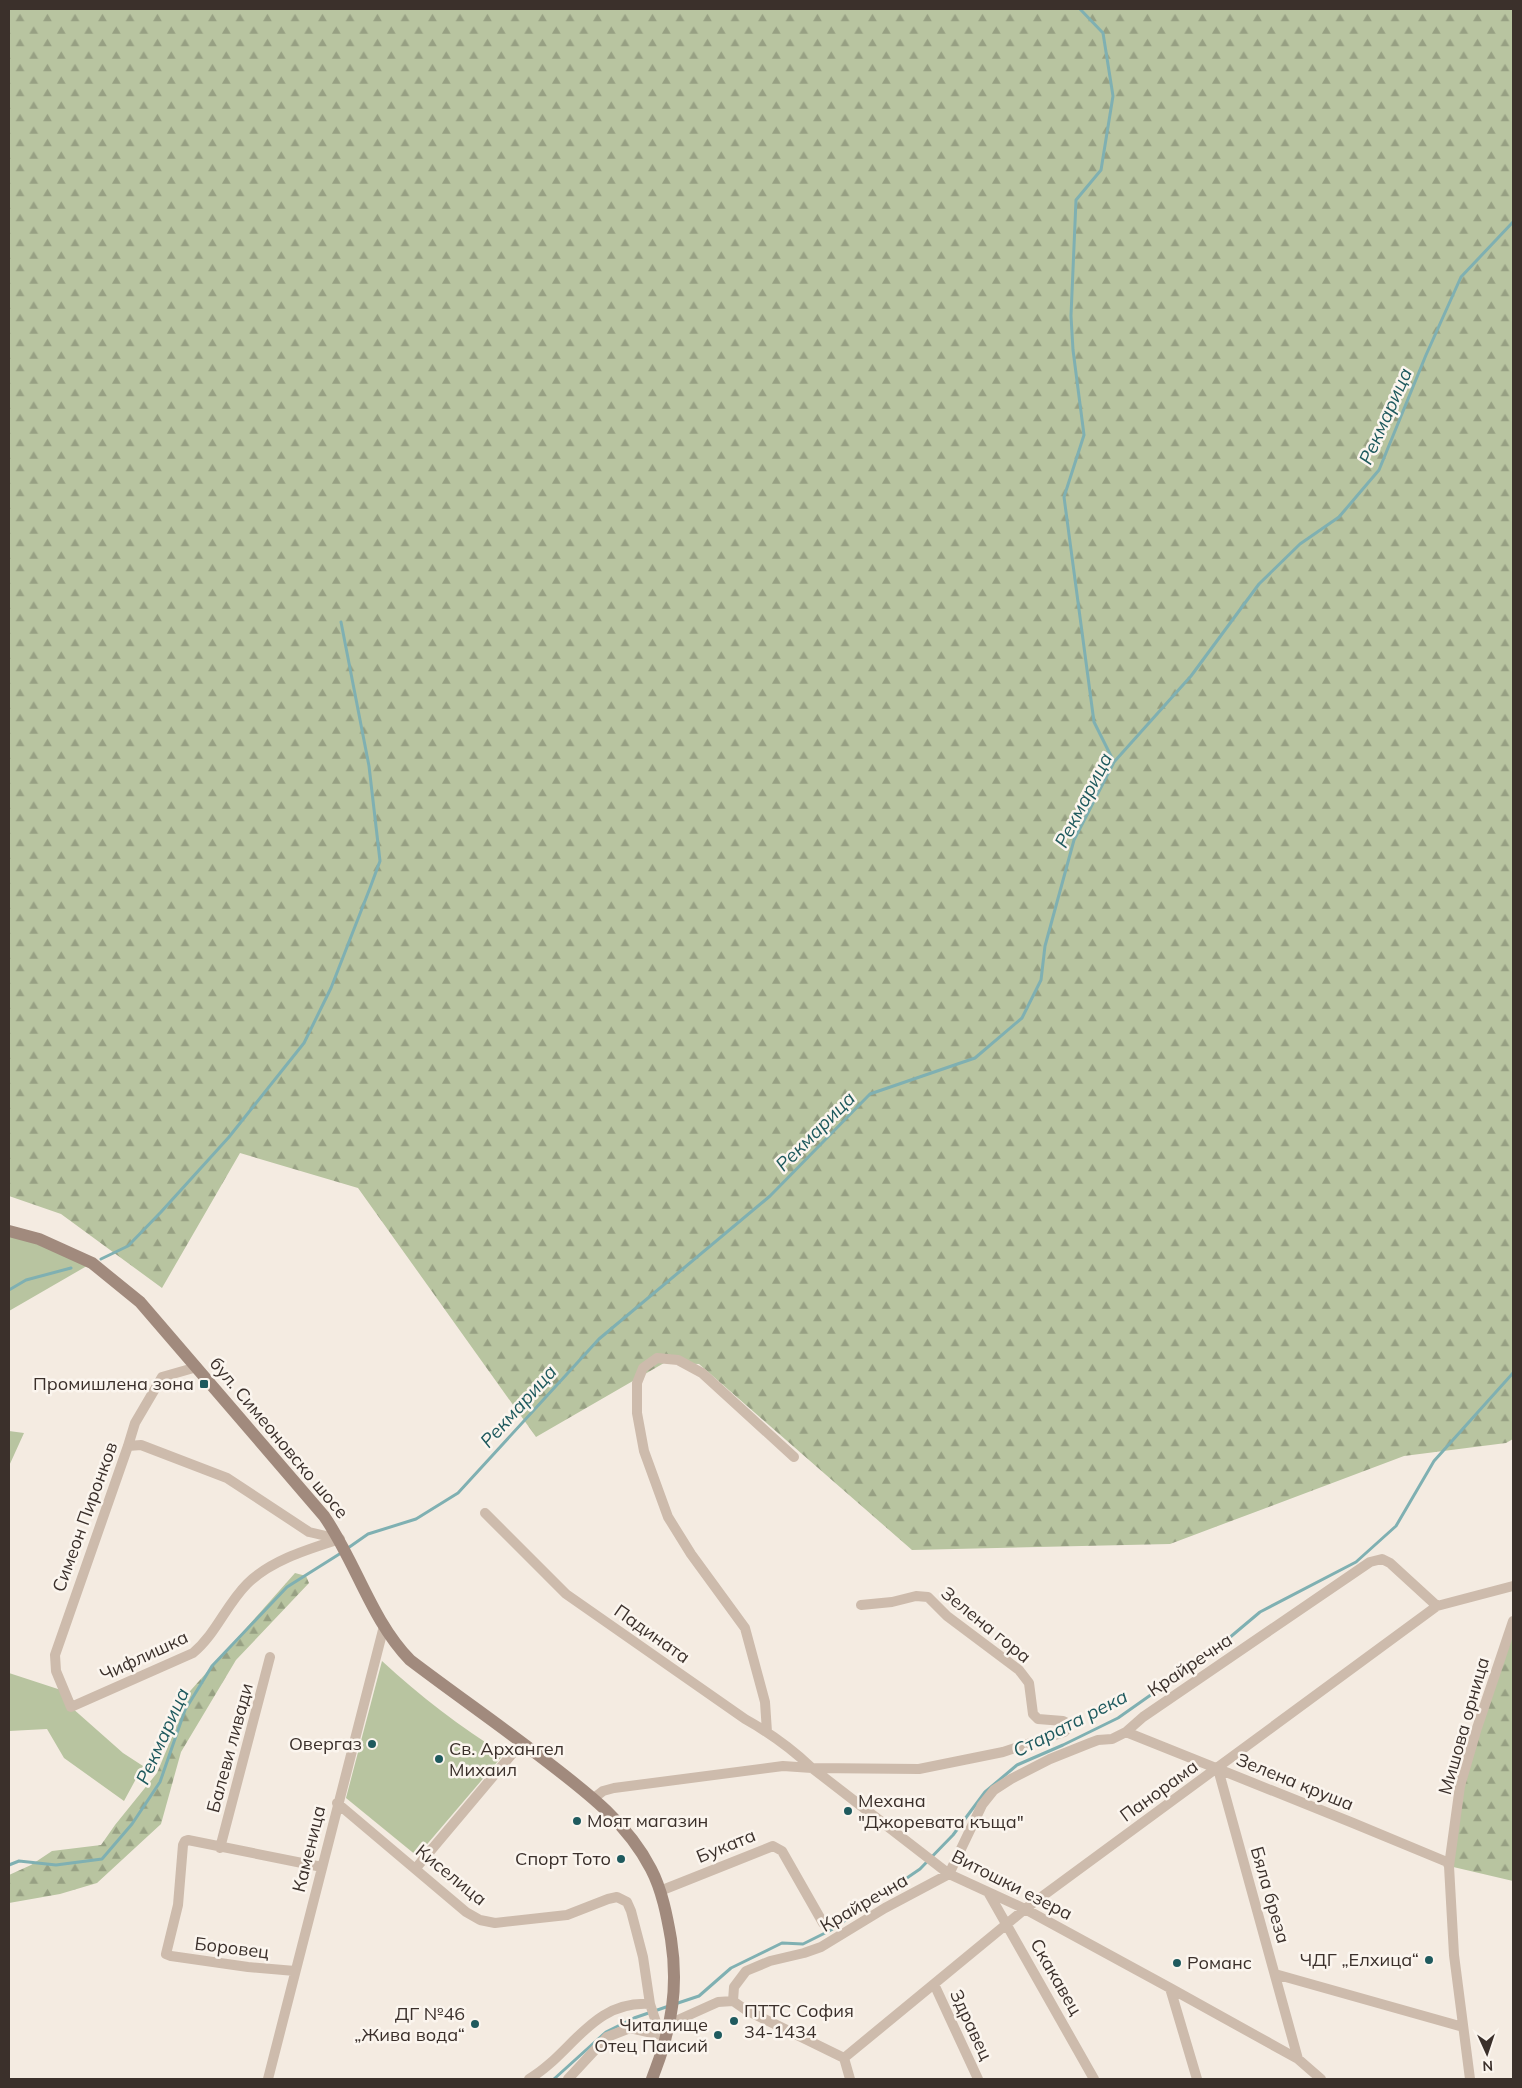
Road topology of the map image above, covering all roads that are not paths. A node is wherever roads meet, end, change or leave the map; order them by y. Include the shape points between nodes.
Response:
1 (9, 1230) edge
2 (198, 1367) junction
3 (128, 1446) junction
4 (794, 1457) dead end
5 (485, 1513) dead end
6 (341, 1541) junction
7 (1513, 1586) edge
8 (861, 1605) dead end
9 (1437, 1606) junction
10 (1513, 1622) edge
11 (384, 1626) junction
12 (270, 1657) dead end
13 (71, 1707) joint
14 (767, 1732) junction
15 (1126, 1732) junction
16 (522, 1742) junction
17 (812, 1768) junction
18 (1218, 1769) junction
19 (594, 1798) junction
20 (338, 1803) junction
21 (220, 1848) junction
22 (1449, 1866) junction
23 (322, 1867) junction
24 (416, 1868) junction
25 (949, 1874) junction
26 (660, 1891) junction
27 (988, 1892) junction
28 (1025, 1909) junction
29 (823, 1923) dead end
30 (1007, 1925) junction
31 (295, 1971) junction
32 (1275, 1974) junction
33 (934, 1984) junction
34 (1170, 1988) junction
35 (733, 2001) junction
36 (650, 2004) junction
37 (665, 2026) junction
38 (1463, 2027) junction
39 (844, 2058) junction
40 (1298, 2059) junction
41 (268, 2079) edge
42 (529, 2079) edge
43 (568, 2079) edge
44 (652, 2079) edge
45 (850, 2079) edge
46 (978, 2079) edge
47 (1094, 2079) edge
48 (1196, 2079) edge
49 (1321, 2079) edge
50 (1470, 2079) edge

1 - 2 street, бул. Симеоновско шосе via 39,1239 92,1263 140,1302
2 - 3 street, Симеон Пиронков via 162,1376 135,1423
2 - 6 street, бул. Симеоновско шосе via 324,1516
3 - 6 street via 141,1445 227,1478 309,1532
3 - 13 street, Симеон Пиронков via 54,1655 56,1671
4 - 14 street via 702,1373 678,1360 657,1358 643,1368 636,1383 637,1413 644,1451 668,1517 745,1628 765,1702
5 - 14 street, Падината via 566,1594
6 - 11 street, бул. Симеоновско шосе
6 - 13 street, Чифлишка via 305,1550 268,1568 247,1584 204,1644 193,1654
7 - 9 street, Панорама
8 - 17 street, Зелена гора via 916,1596 928,1598 953,1622 1019,1670 1029,1683 1033,1714 1038,1719 1065,1722 1068,1727 1066,1731 1003,1752 919,1770
9 - 15 street, Крайречна via 1390,1563 1382,1559 1370,1562 1143,1717
9 - 18 street, Панорама
10 - 22 street, Мишова орница via 1460,1786
11 - 16 street, бул. Симеоновско шосе via 394,1644 410,1660
11 - 20 street, Каменица
12 - 21 street, Балеви ливади
14 - 17 street, Падината
15 - 18 street, Зелена круша
15 - 25 street, Крайречна via 1050,1760 994,1790 982,1805
16 - 19 street, бул. Симеоновско шосе
16 - 24 street
17 - 19 street via 783,1766 614,1788
17 - 25 street, Витошки езера
18 - 22 street, Зелена круша via 1447,1862
18 - 28 street, Панорама
18 - 32 street, Бяла бреза
19 - 26 street, бул. Симеоновско шосе via 640,1850
20 - 23 street, Каменица
20 - 24 street, Киселица
21 - 23 street
21 - 31 street, Боровец via 185,1841 178,1905 166,1954
22 - 38 street, Мишова орница via 1454,1955
23 - 31 street, Каменица
24 - 36 street, Киселица via 466,1912 480,1920 495,1923 567,1915 618,1897 627,1902 643,1957
25 - 27 street, Витошки езера
25 - 35 street, Крайречна via 821,1947 746,1971 734,1987
26 - 29 street, Буката via 773,1846 782,1851
26 - 37 street, бул. Симеоновско шосе via 674,1960 674,1983
27 - 28 street, Витошки езера
27 - 30 street, Скакавец
28 - 30 street, Панорама
28 - 34 street, Витошки езера
30 - 33 street, Панорама
30 - 47 street, Скакавец
31 - 41 street, Каменица
32 - 38 street
32 - 40 street, Бяла бреза
33 - 39 street, Панорама
33 - 46 street, Здравец
34 - 40 street, Витошки езера
34 - 48 street
35 - 37 street via 718,2002
35 - 39 street
36 - 37 street, Киселица
36 - 42 street via 637,2003 608,2012 589,2025 544,2070
37 - 43 street via 630,2028 607,2037
37 - 44 street, бул. Симеоновско шосе
38 - 50 street, Мишова орница
39 - 45 street
40 - 49 street, Витошки езера

